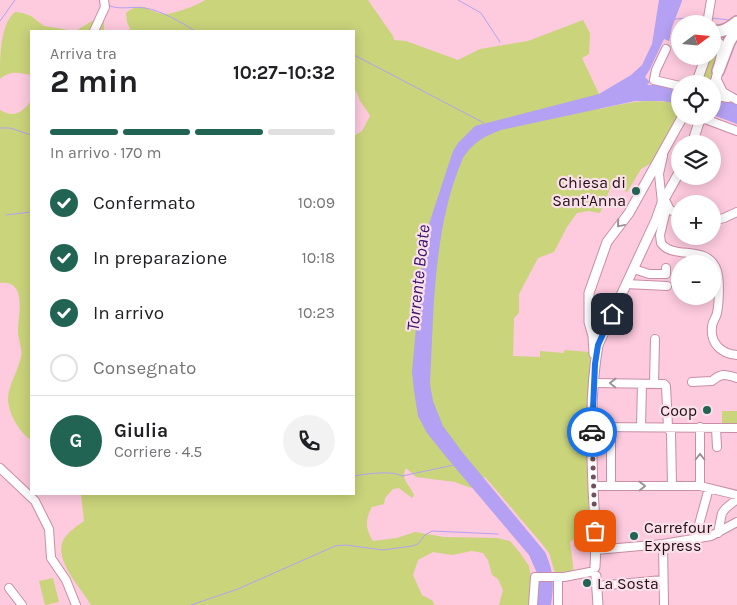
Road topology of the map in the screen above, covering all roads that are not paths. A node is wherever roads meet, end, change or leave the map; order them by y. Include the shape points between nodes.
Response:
1 (104, 0) edge
2 (711, 0) edge
3 (710, 15) edge
4 (736, 25) edge
5 (94, 30) edge
6 (721, 32) edge
7 (737, 39) edge
8 (666, 50) dead end
9 (701, 65) edge
10 (703, 65) edge
11 (700, 74) joint
12 (717, 74) edge
13 (671, 84) edge
14 (721, 95) edge
15 (721, 96) edge
16 (725, 97) junction
17 (737, 100) edge
18 (678, 125) edge
19 (721, 125) edge
20 (737, 131) edge
21 (664, 153) junction
22 (659, 174) junction
23 (671, 182) edge
24 (672, 185) edge
25 (665, 202) junction
26 (671, 207) edge
27 (737, 212) edge
28 (721, 219) edge
29 (666, 268) dead end
30 (634, 269) junction
31 (626, 284) junction
32 (667, 286) dead end
33 (597, 337) junction
34 (655, 338) dead end
35 (737, 355) edge
36 (737, 378) edge
37 (692, 382) dead end
38 (594, 383) junction
39 (642, 384) junction
40 (654, 384) junction
41 (592, 426) junction
42 (611, 427) junction
43 (641, 427) junction
44 (668, 427) junction
45 (700, 427) junction
46 (716, 428) junction
47 (737, 428) edge
48 (717, 447) dead end
49 (0, 468) edge
50 (593, 486) junction
51 (611, 486) junction
52 (672, 486) junction
53 (700, 486) junction
54 (709, 488) junction
55 (737, 495) edge
56 (737, 499) edge
57 (737, 522) edge
58 (718, 533) junction
59 (695, 539) junction
60 (663, 544) junction
61 (596, 550) junction
62 (594, 575) junction
63 (558, 576) junction
64 (663, 580) junction
65 (9, 588) dead end
66 (22, 605) edge
67 (76, 605) edge
68 (533, 605) edge
69 (558, 605) edge
70 (598, 605) edge
71 (664, 605) edge

1 - 5 street via 105,7
2 - 3 street
4 - 6 highway
4 - 12 highway
7 - 12 street
8 - 13 street via 654,80
9 - 11 street
10 - 11 main road
12 - 17 street via 723,92
14 - 16 street
15 - 16 street
16 - 17 street
18 - 21 main road
19 - 20 street
21 - 22 street
21 -> 33 main road via 630,213 607,242 589,293 589,322
22 - 23 street via 663,180
22 - 25 street
24 - 25 main road
25 - 26 street
25 - 30 main road
25 - 35 street via 660,239 664,247 697,253 716,267 717,312 712,338 720,349
27 - 28 street
29 - 30 street via 666,274 649,274
30 - 31 main road
31 - 32 street
31 - 33 main road
33 - 38 main road
34 - 40 street
36 - 37 street via 719,374 712,381
39 -> 38 street
38 - 41 main road
39 - 40 street
39 - 43 street
40 - 44 street via 666,386
41 - 42 street
41 - 50 main road
42 - 43 street
42 - 51 street
43 - 44 street
44 - 45 street
44 - 52 street via 671,433
45 - 46 street
53 -> 45 street
46 - 47 street
46 - 48 street
49 - 67 street via 35,502 49,529 51,558 66,580
50 - 51 street
50 - 61 main road
51 -> 52 street
52 - 53 street
53 - 54 street
54 - 55 street
54 - 59 street
56 - 58 street via 722,513
57 - 58 street
58 - 59 street
59 - 60 street
60 - 61 street
60 - 64 street
61 - 62 main road
62 - 63 street
62 - 64 street
62 - 70 main road
63 - 68 street via 535,577
63 - 69 street
64 - 71 street
65 - 66 street

